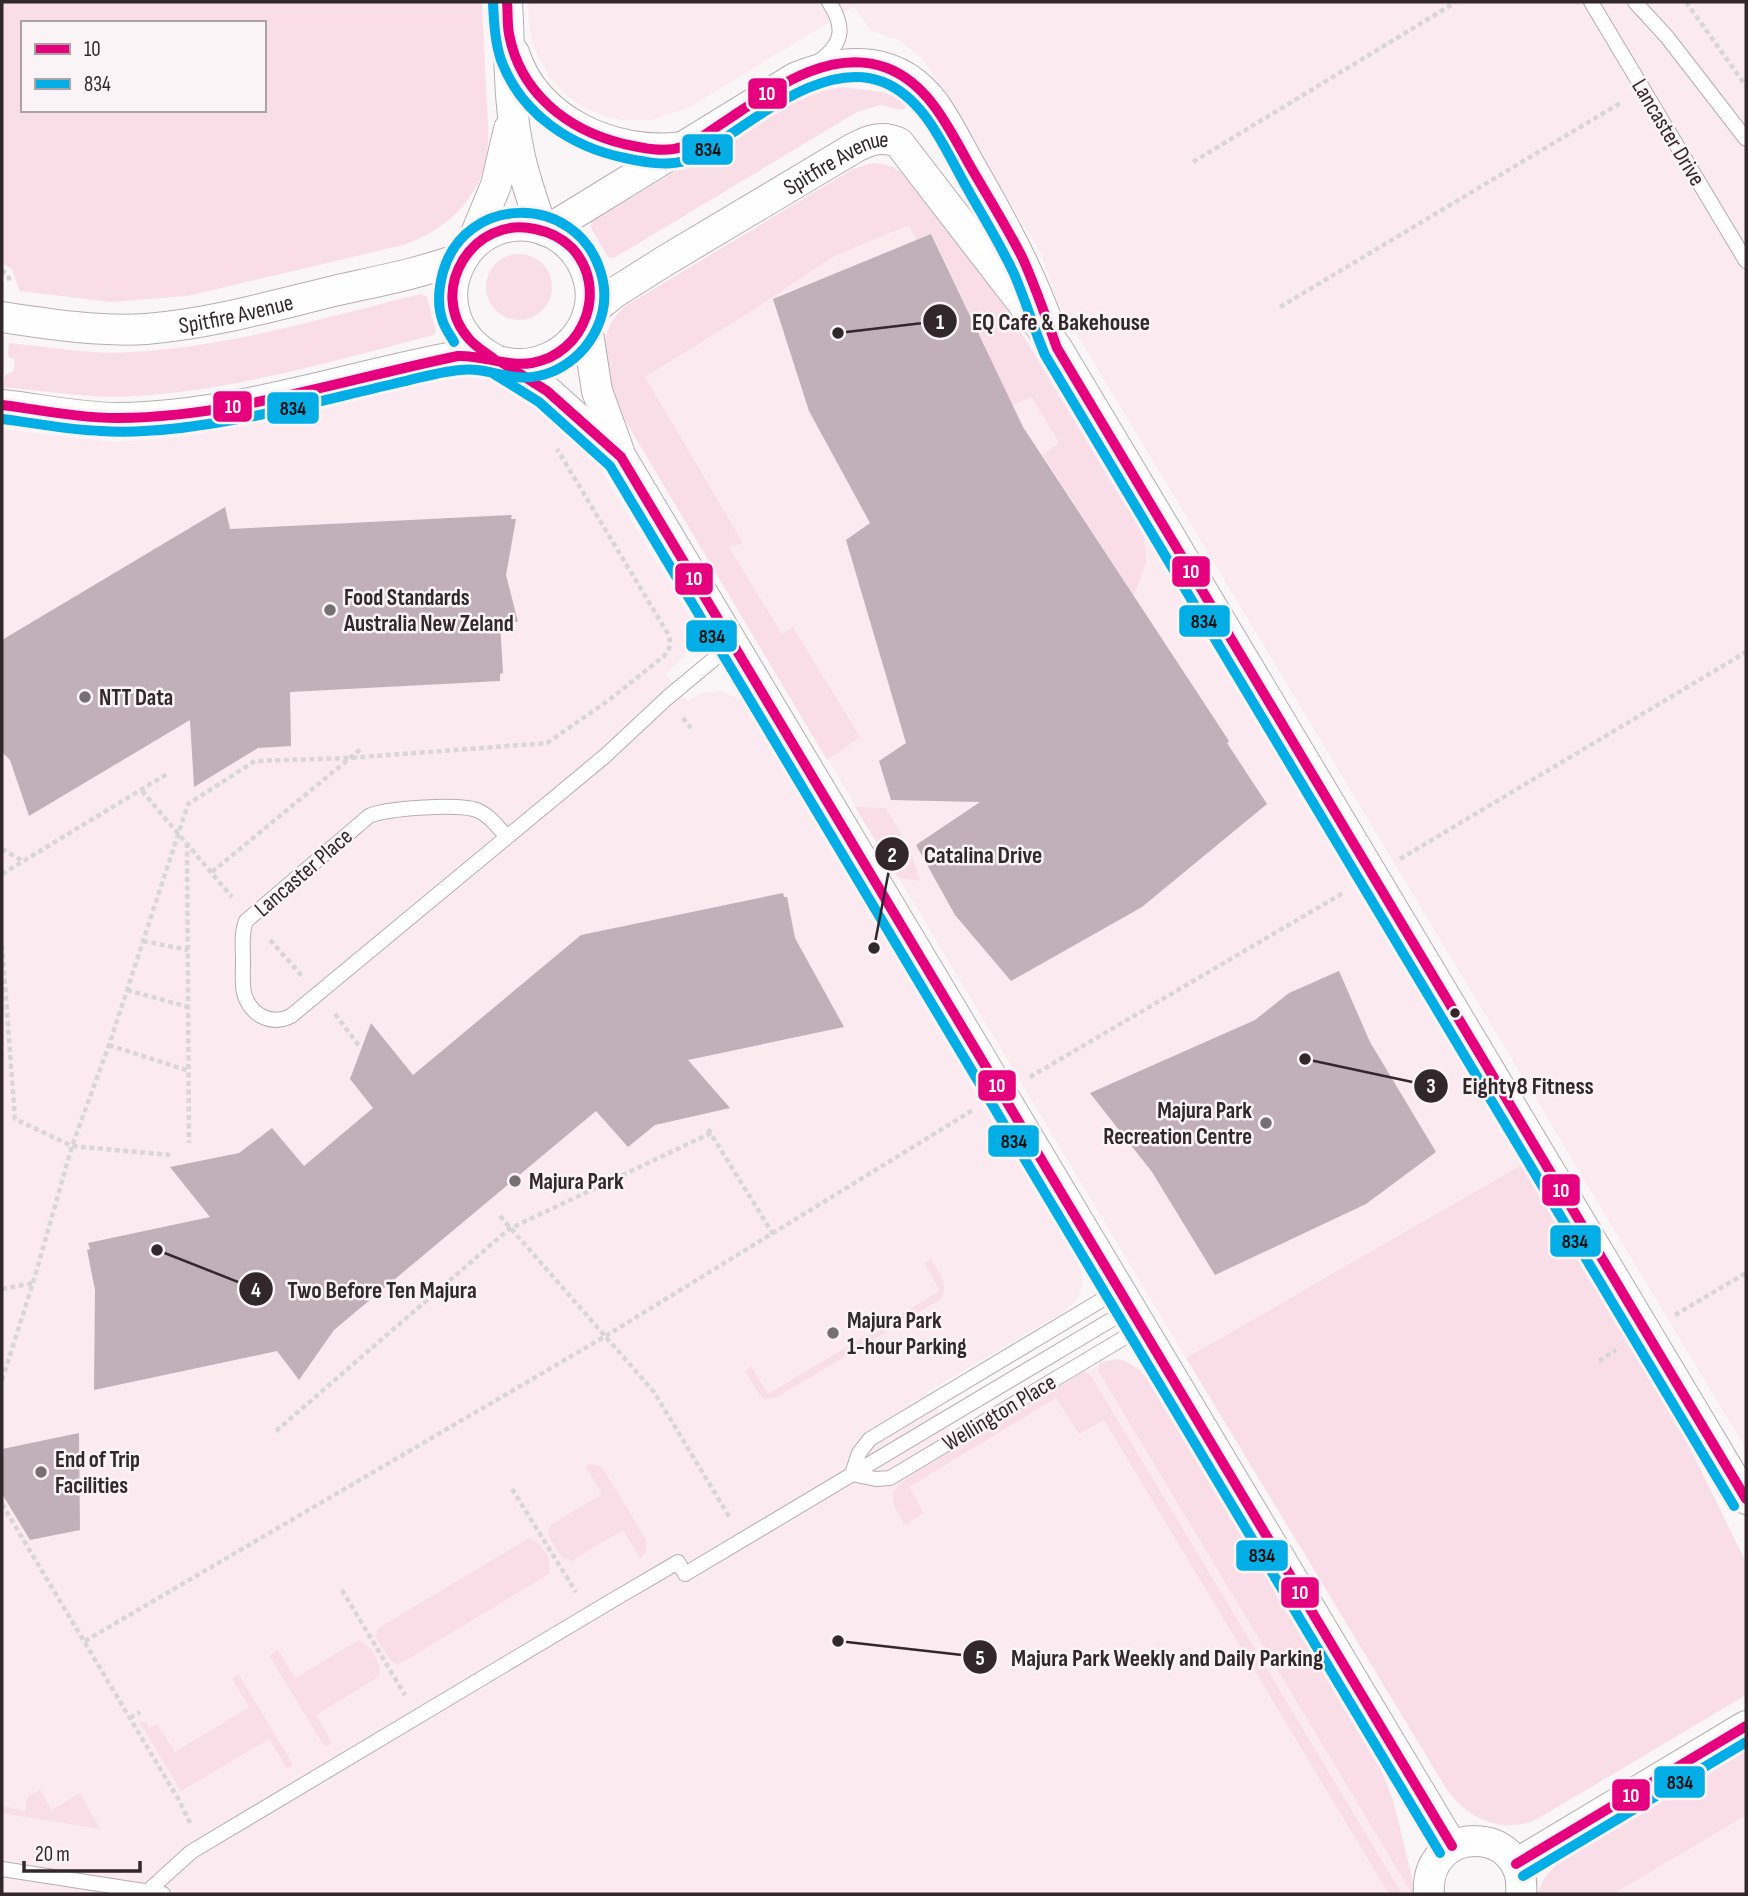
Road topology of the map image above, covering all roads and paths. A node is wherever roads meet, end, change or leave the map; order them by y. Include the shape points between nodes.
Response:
1 (507, 2) edge
2 (830, 2) edge
3 (1456, 2) edge
4 (1591, 2) edge
5 (1635, 2) edge
6 (1686, 2) edge
7 (509, 33) junction
8 (785, 84) junction
9 (1746, 86) edge
10 (1643, 89) junction
11 (512, 106) junction
12 (1746, 139) edge
13 (683, 147) junction
14 (1193, 162) dead end
15 (544, 230) junction
16 (467, 253) junction
17 (1746, 261) edge
18 (2, 270) edge
19 (6, 303) edge
20 (1280, 307) dead end
21 (587, 318) junction
22 (1058, 348) junction
23 (498, 360) junction
24 (2, 405) edge
25 (621, 457) junction
26 (733, 643) junction
27 (1746, 652) edge
28 (362, 748) dead end
29 (167, 774) dead end
30 (507, 837) junction
31 (187, 843) dead end
32 (2, 849) edge
33 (23, 861) junction
34 (1393, 863) dead end
35 (212, 872) dead end
36 (2, 874) edge
37 (1349, 889) dead end
38 (143, 941) dead end
39 (2, 945) edge
40 (188, 950) junction
41 (127, 990) dead end
42 (188, 1007) junction
43 (108, 1045) dead end
44 (189, 1071) junction
45 (1021, 1082) dead end
46 (982, 1105) dead end
47 (189, 1143) dead end
48 (170, 1155) dead end
49 (500, 1216) dead end
50 (509, 1229) junction
51 (773, 1234) junction
52 (1746, 1273) edge
53 (33, 1283) dead end
54 (2, 1289) edge
55 (1131, 1308) junction
56 (1668, 1319) dead end
57 (604, 1337) junction
58 (276, 1431) dead end
59 (852, 1474) junction
60 (513, 1489) dead end
61 (1746, 1499) edge
62 (2, 1504) edge
63 (744, 1539) junction
64 (342, 1590) dead end
65 (590, 1614) junction
66 (85, 1641) junction
67 (140, 1712) dead end
68 (418, 1717) junction
69 (130, 1718) junction
70 (1746, 1726) edge
71 (203, 1845) junction
72 (1452, 1846) junction
73 (2, 1869) edge
74 (1520, 1886) edge
75 (147, 1892) junction
76 (163, 1894) edge
77 (1429, 1894) edge

1 - 7 street
2 - 8 lane via 839,21 838,41 826,56
3 - 14 path
4 - 10 lane, Lancaster Drive
5 - 12 lane
6 - 9 path
7 - 11 street
7 - 13 street via 525,79 564,120 625,144
8 - 13 street
8 - 22 street via 823,68 864,63 896,72 928,96 1022,258
10 - 17 lane, Lancaster Drive
10 - 20 path
11 - 15 street via 518,151
11 - 16 street via 501,170
13 - 15 street
15 - 16 street via 504,228 480,239
15 - 21 street via 570,246 585,268 590,296
16 - 19 street, Spitfire Avenue via 433,268 184,325 119,329 46,323
16 - 23 street via 454,277 453,310 467,340
18 - 19 path via 8,275
21 - 22 street, Spitfire Avenue via 614,293 653,268 854,148 887,138 909,155
21 - 23 street via 574,340 546,360 524,364
21 - 25 street via 597,391
22 - 61 street
23 - 24 street via 458,356 228,406 162,414 109,418
23 - 25 street via 548,391
25 - 26 street
26 - 30 lane, Lancaster Place
26 - 55 street
27 - 34 path
28 - 35 path
29 - 33 path
30 - 30 lane, Lancaster Place via 291,1016 271,1020 251,1006 243,990 246,921 369,816 379,811 471,808 486,815
31 - 40 path
32 - 33 path
33 - 36 path
37 - 45 path
38 - 40 path
39 - 48 path via 15,1119 72,1146
40 - 42 path
41 - 42 path
42 - 44 path
43 - 44 path
44 - 47 path
46 - 51 path
49 - 50 path
50 - 51 path via 710,1131
50 - 57 path
50 - 58 path
51 - 57 path
52 - 56 path
53 - 54 path
55 - 59 lane, Wellington Place
55 - 59 lane, Wellington Place via 870,1439
55 - 59 lane, Wellington Place via 890,1478
55 - 72 street
57 - 63 path via 654,1392
57 - 66 path
59 - 63 lane
60 - 65 path
62 - 66 path
63 - 65 lane via 685,1574 678,1562
64 - 68 path
65 - 68 lane
66 - 69 path
67 - 69 path
68 - 71 lane
69 - 71 path
70 - 74 street
71 - 75 lane
72 - 74 street via 1473,1840 1501,1848
72 - 77 street via 1431,1871
73 - 75 lane
75 - 76 lane

